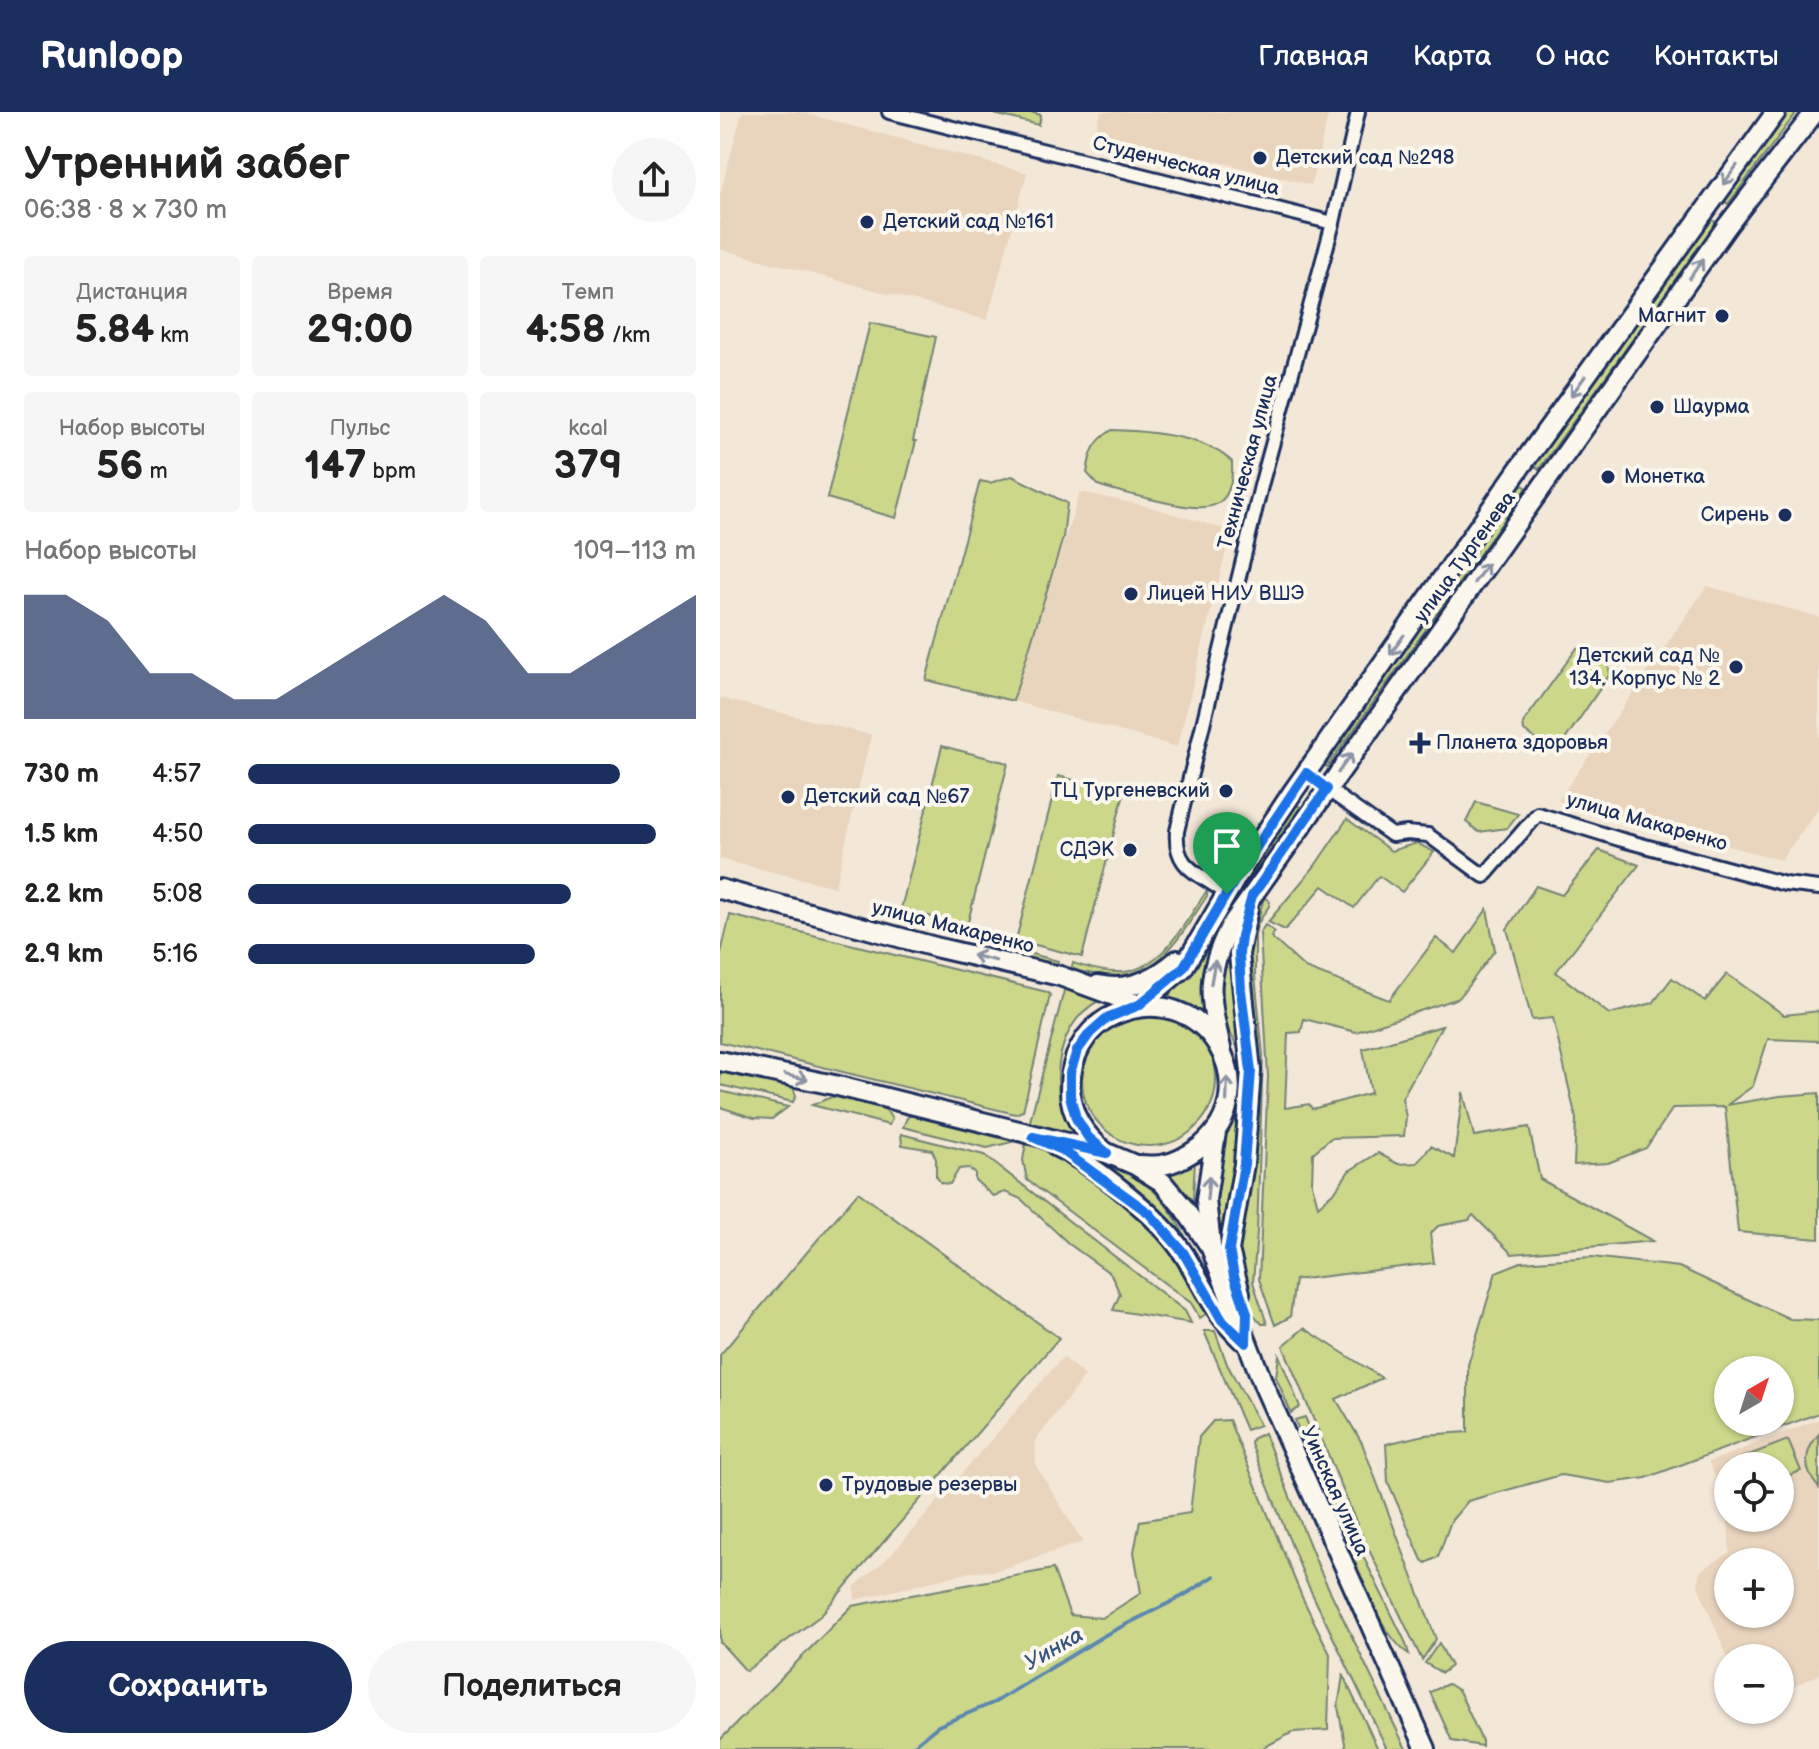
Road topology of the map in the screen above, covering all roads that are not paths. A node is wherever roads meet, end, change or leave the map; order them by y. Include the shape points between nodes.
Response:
1 (889, 112) edge
2 (1358, 112) edge
3 (1776, 112) edge
4 (1815, 112) edge
5 (1709, 205) junction
6 (1731, 221) junction
7 (1333, 223) junction
8 (1521, 466) junction
9 (1544, 484) junction
10 (1306, 773) junction
11 (1327, 789) junction
12 (1819, 888) edge
13 (721, 892) edge
14 (1227, 894) junction
15 (1252, 896) junction
16 (1203, 934) junction
17 (1060, 976) junction
18 (1139, 1005) junction
19 (1221, 1048) junction
20 (720, 1061) edge
21 (1217, 1128) junction
22 (1033, 1137) junction
23 (1107, 1153) junction
24 (1135, 1165) junction
25 (1211, 1248) junction
26 (1246, 1343) junction
27 (1426, 1749) edge

1 - 7 street, Студенческая улица
2 - 7 street, Техническая улица
3 -> 5 main road, улица Тургенева
4 - 6 main road, улица Тургенева
5 - 6 main road
5 -> 8 main road, улица Тургенева
9 -> 6 main road, улица Тургенева
7 - 14 street, Техническая улица via 1262,482 1177,831 1181,861
8 - 9 main road
8 -> 10 main road, улица Тургенева
11 -> 9 main road, улица Тургенева
10 - 11 main road
10 - 14 main road, улица Тургенева
11 - 12 street, улица Макаренко via 1392,835 1428,835 1484,876 1538,814 1785,884
11 - 15 main road, улица Тургенева
17 -> 13 main road, улица Макаренко
14 - 16 main road, улица Тургенева
19 -> 15 main road, улица Тургенева via 1210,1000 1212,969 1230,927
15 - 26 main road via 1239,954 1250,1094 1229,1250 1247,1313
16 - 17 main road via 1175,962 1137,984 1109,987
16 - 18 main road, улица Тургенева via 1183,968
17 - 18 main road, улица Макаренко
18 - 19 main road via 1173,1009 1194,1019
18 - 23 main road via 1107,1018 1090,1033 1070,1073 1076,1118
21 -> 19 main road via 1230,1089
20 -> 22 main road
21 - 24 main road via 1188,1156 1162,1165
25 -> 21 main road via 1206,1200
22 - 23 main road
22 - 26 main road via 1072,1156 1149,1213 1183,1252 1222,1320
23 - 24 main road
24 - 25 main road via 1162,1182
25 - 26 main road, Уинская улица
26 - 27 main road, Уинская улица

